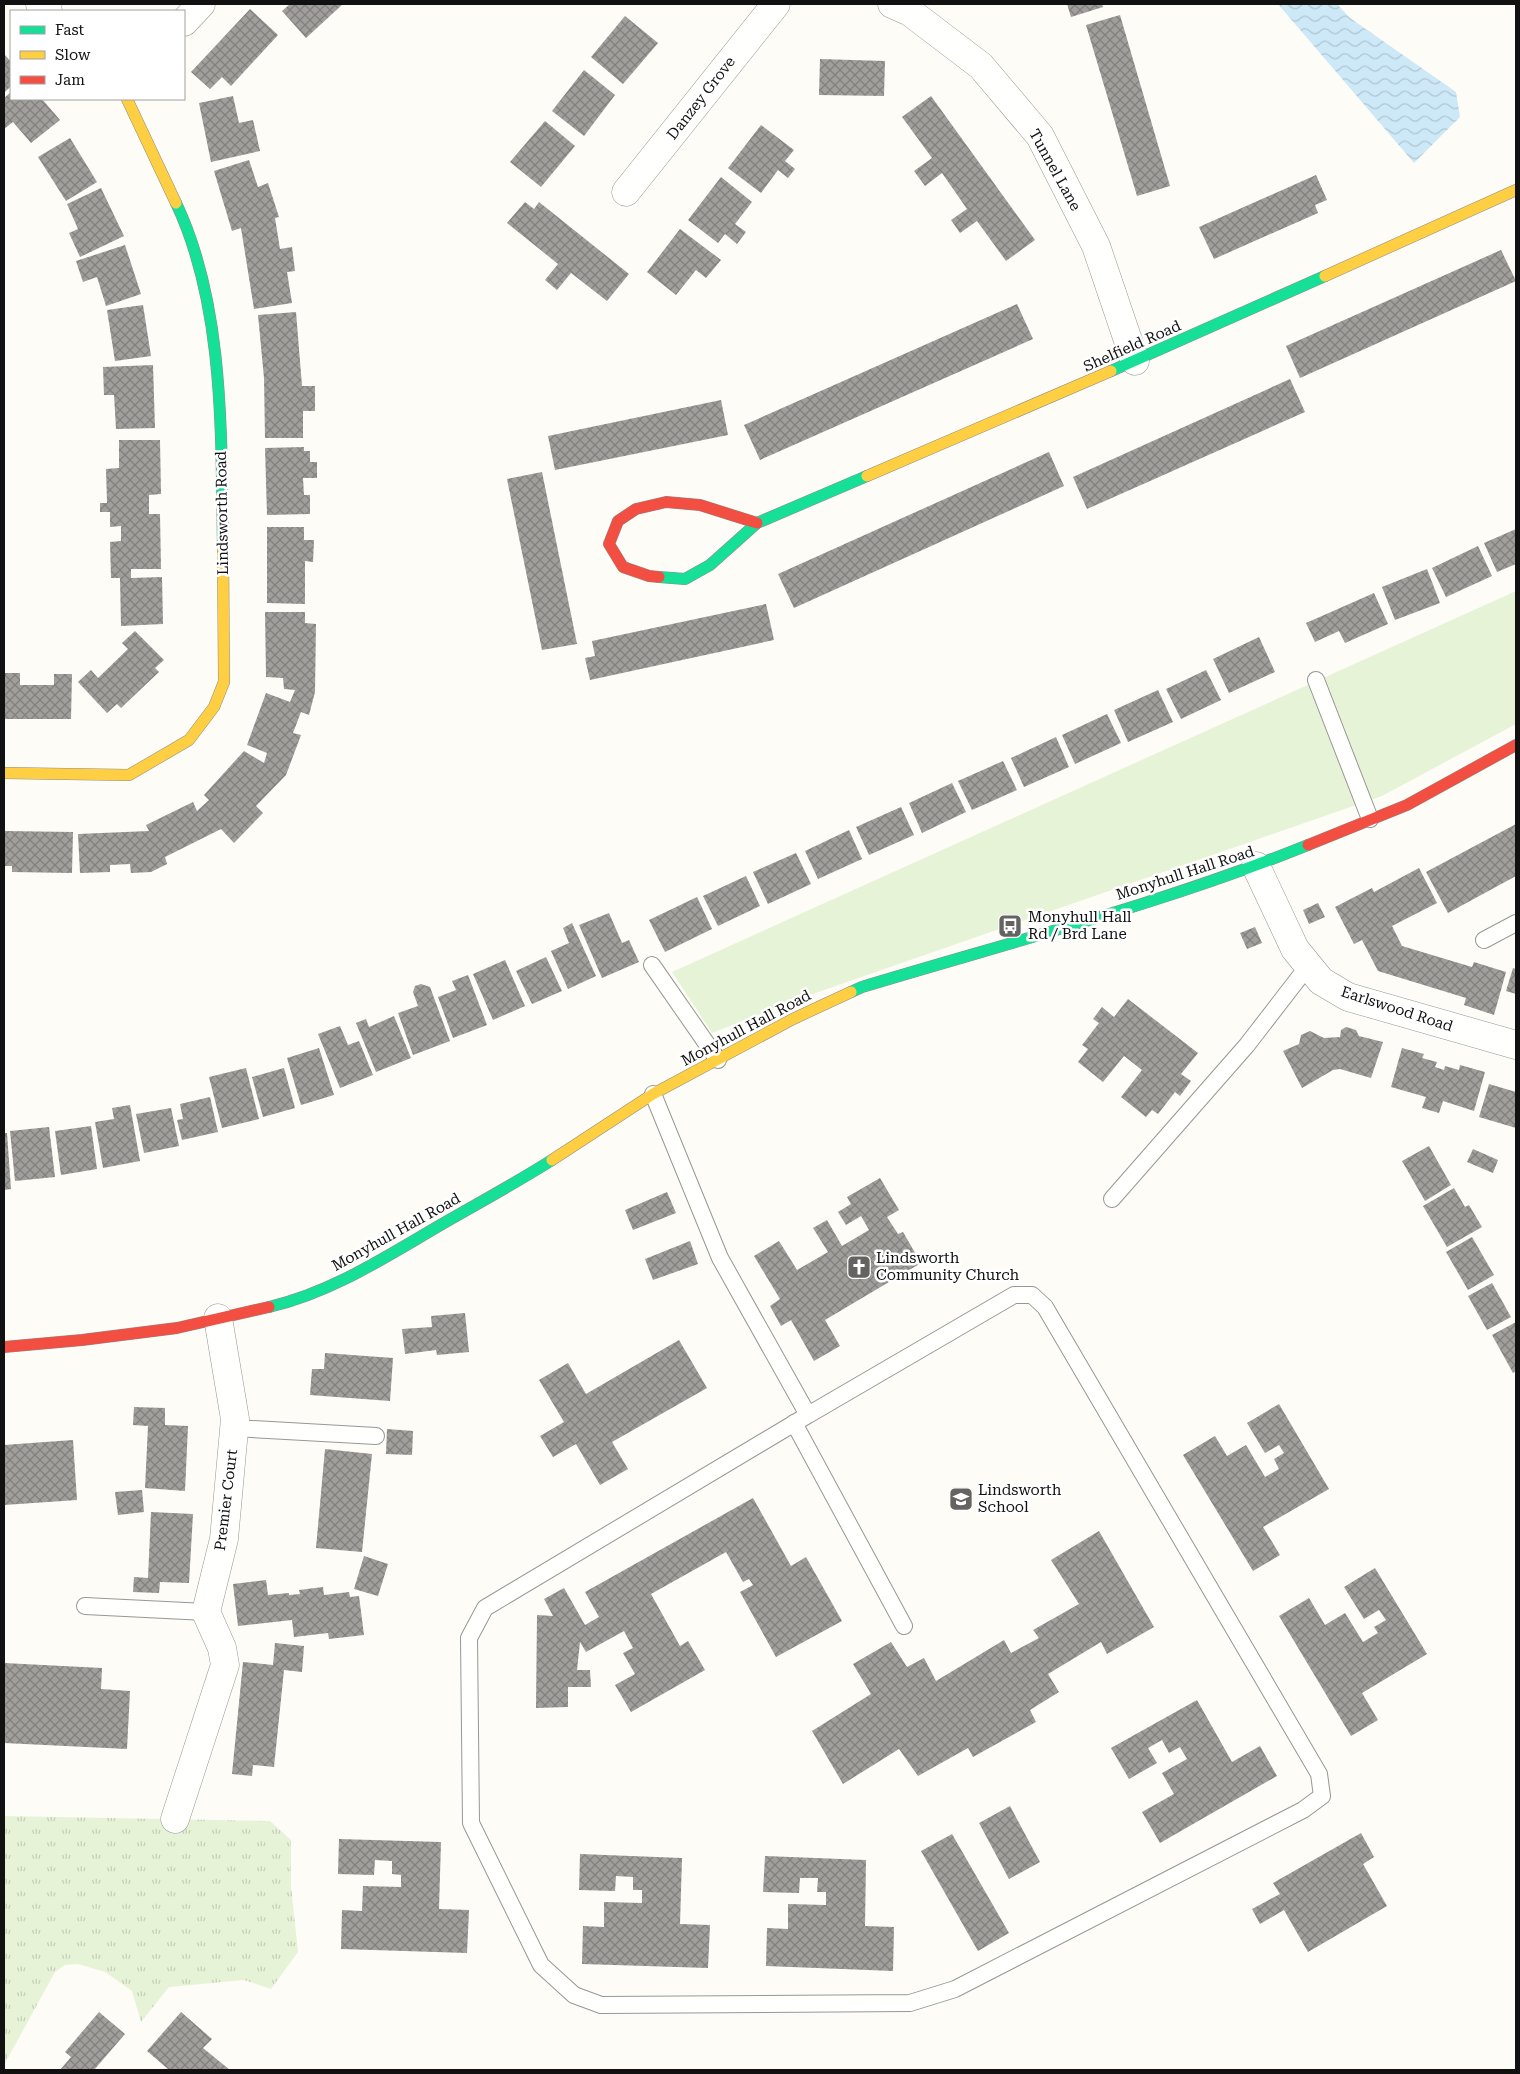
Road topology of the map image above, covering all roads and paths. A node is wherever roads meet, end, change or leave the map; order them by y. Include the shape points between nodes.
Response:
1 (201, 4) edge
2 (776, 4) edge
3 (892, 4) edge
4 (185, 21) edge
5 (127, 100) edge
6 (1516, 190) edge
7 (626, 192) dead end
8 (1135, 361) junction
9 (757, 523) junction
10 (1316, 680) dead end
11 (1516, 745) edge
12 (4, 773) edge
13 (1370, 819) junction
14 (1256, 866) junction
15 (1516, 923) edge
16 (1484, 940) dead end
17 (652, 965) dead end
18 (1308, 966) junction
19 (1516, 1045) edge
20 (718, 1060) junction
21 (653, 1094) junction
22 (1112, 1199) dead end
23 (218, 1318) junction
24 (4, 1347) edge
25 (801, 1419) junction
26 (234, 1428) junction
27 (376, 1436) dead end
28 (85, 1606) dead end
29 (206, 1612) junction
30 (904, 1626) dead end
31 (175, 1819) dead end

1 - 4 street
2 - 7 street, Danzey Grove
3 - 8 street, Tunnel Lane via 910,12 981,66 1040,136 1096,246
5 - 12 street, Lindsworth Road via 185,221 199,264 213,337 221,409 224,682 214,706 188,740 129,775
6 - 8 street, Shelfield Road
8 - 9 street, Shelfield Road
9 - 9 street, Shelfield Road via 700,505 666,502 636,509 618,521 609,544 623,567 649,576 685,579 710,565
10 - 13 lane
11 - 13 street, Monyhull Hall Road via 1406,805
13 - 14 street, Monyhull Hall Road
14 - 18 street, Earlswood Road via 1295,949
14 - 20 street, Monyhull Hall Road via 862,987 793,1019
15 - 16 lane
17 - 20 lane
18 - 19 street, Earlswood Road via 1320,981 1348,997
18 - 22 lane via 1247,1044
20 - 21 street, Monyhull Hall Road
21 - 23 street, Monyhull Hall Road via 528,1174 337,1283 290,1302
21 - 25 lane via 720,1258
23 - 24 street, Monyhull Hall Road via 177,1328
23 - 26 street, Premier Court
25 - 25 lane via 1014,1295 1032,1295 1045,1307 1319,1774 1322,1796 1303,1810 955,1989 910,2003 601,2005 574,1994 541,1965 471,1823 469,1638 485,1608
25 - 30 lane
26 - 27 lane
26 - 29 street, Premier Court via 224,1539
28 - 29 lane
29 - 31 street via 222,1648 225,1665

